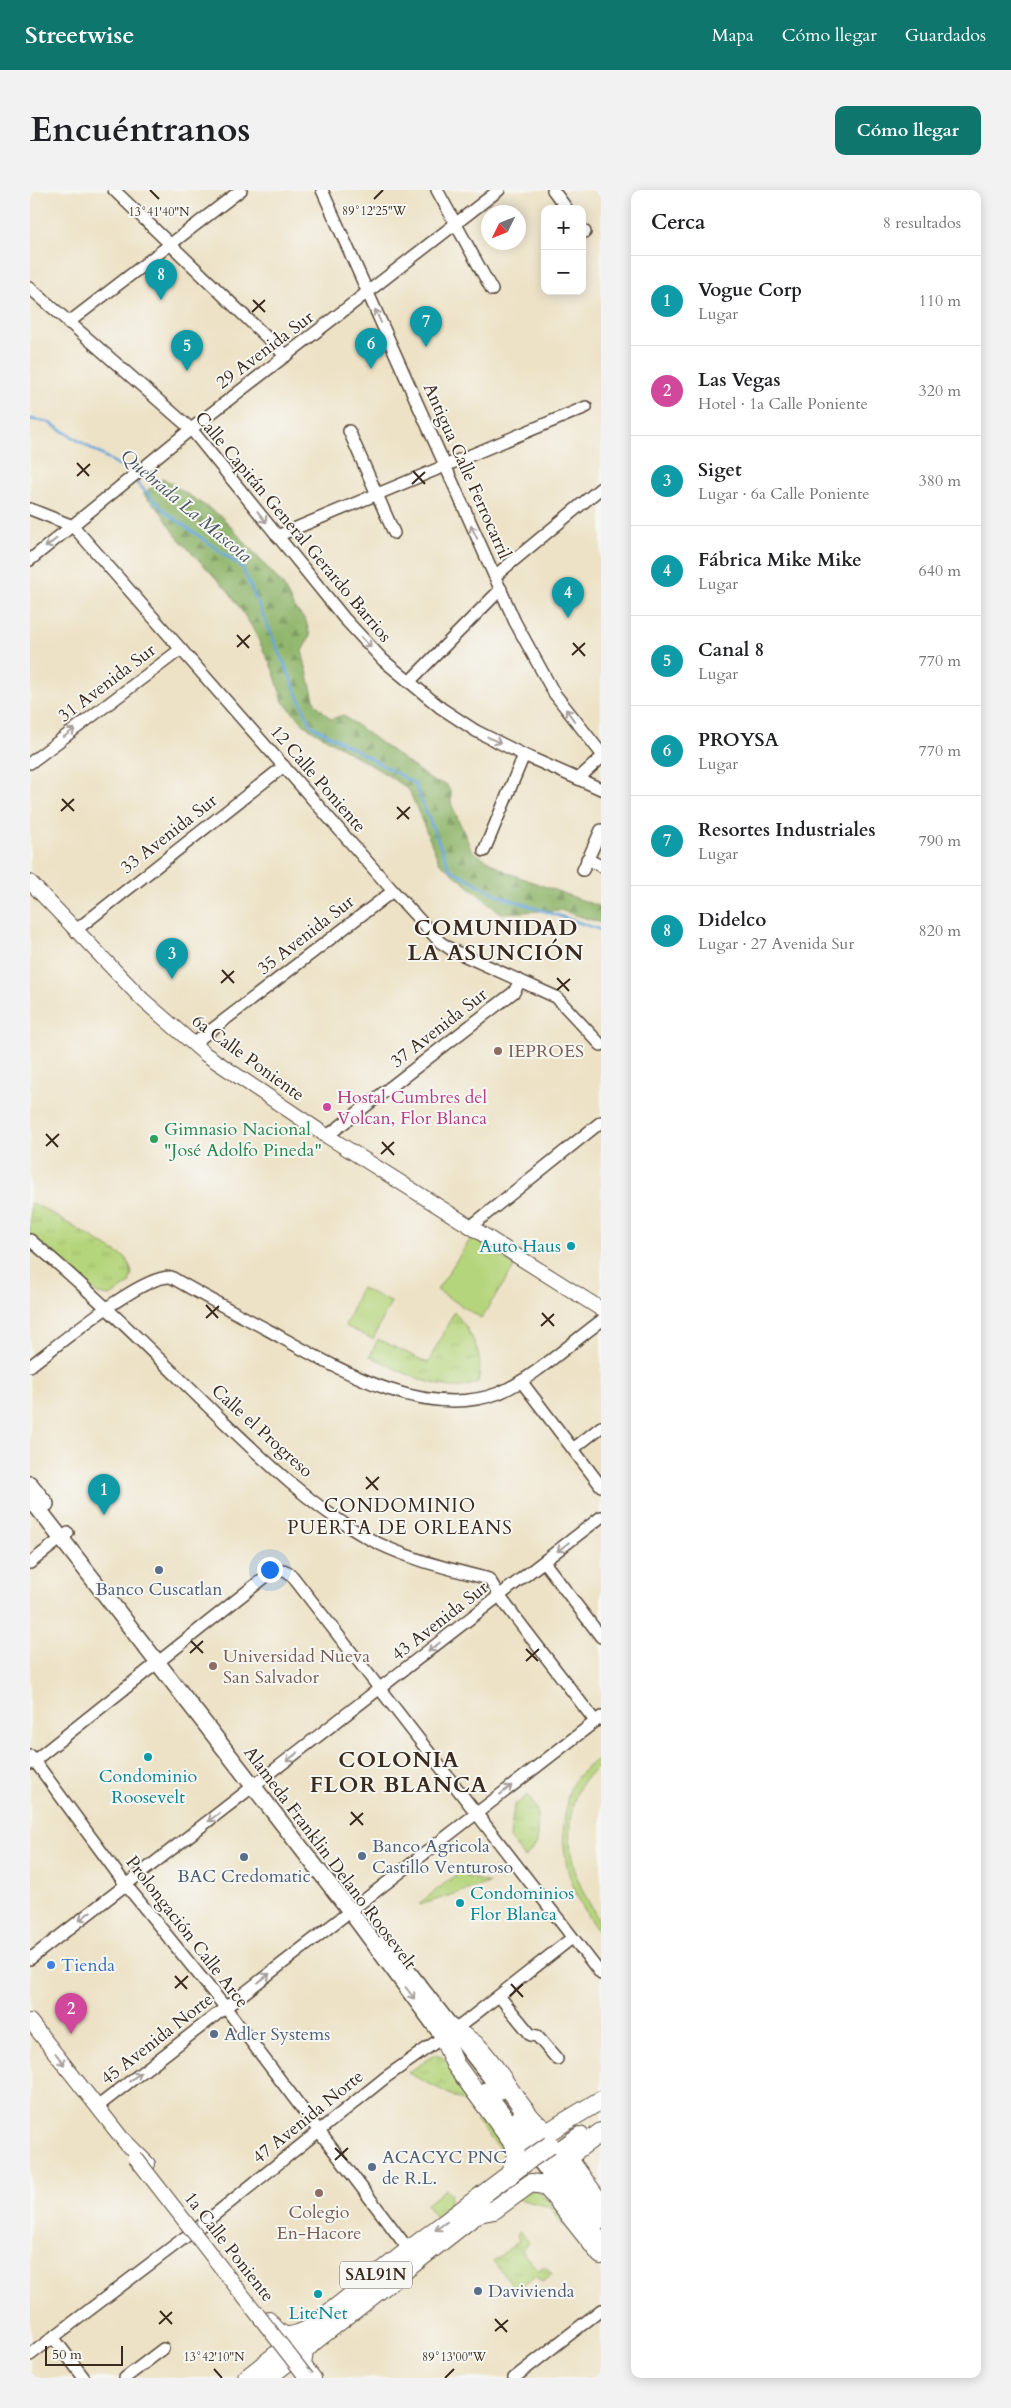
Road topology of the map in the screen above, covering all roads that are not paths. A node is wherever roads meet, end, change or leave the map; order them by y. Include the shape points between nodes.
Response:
1 (114, 190) edge
2 (241, 190) edge
3 (322, 190) edge
4 (437, 190) edge
5 (499, 190) edge
6 (552, 190) edge
7 (564, 205) edge
8 (456, 223) junction
9 (170, 245) junction
10 (30, 288) edge
11 (492, 290) dead end
12 (368, 293) junction
13 (68, 323) junction
14 (286, 356) junction
15 (586, 407) dead end
16 (191, 429) junction
17 (349, 431) dead end
18 (444, 466) junction
19 (601, 488) edge
20 (377, 494) junction
21 (30, 510) edge
22 (73, 526) junction
23 (394, 533) dead end
24 (277, 536) junction
25 (30, 560) edge
26 (494, 576) junction
27 (500, 589) junction
28 (181, 649) junction
29 (410, 682) junction
30 (601, 753) edge
31 (524, 755) junction
32 (601, 758) edge
33 (30, 763) edge
34 (284, 766) junction
35 (579, 778) junction
36 (601, 789) edge
37 (601, 830) edge
38 (484, 851) dead end
39 (601, 866) edge
40 (30, 882) edge
41 (393, 890) junction
42 (76, 930) junction
43 (520, 981) junction
44 (193, 1044) junction
45 (601, 1045) edge
46 (601, 1122) edge
47 (327, 1136) junction
48 (470, 1227) junction
49 (30, 1240) edge
50 (105, 1309) junction
51 (601, 1309) edge
52 (601, 1321) edge
53 (30, 1366) edge
54 (522, 1381) junction
55 (601, 1427) edge
56 (573, 1449) junction
57 (30, 1484) edge
58 (601, 1486) edge
59 (30, 1498) edge
60 (601, 1518) edge
61 (65, 1536) junction
62 (544, 1562) junction
63 (30, 1563) edge
64 (500, 1597) junction
65 (601, 1637) edge
66 (161, 1660) junction
67 (380, 1689) junction
68 (598, 1719) edge
69 (32, 1759) edge
70 (256, 1785) junction
71 (476, 1813) junction
72 (126, 1884) junction
73 (353, 1909) junction
74 (572, 1938) junction
75 (30, 1959) edge
76 (601, 1974) edge
77 (500, 1996) junction
78 (225, 2007) junction
79 (30, 2021) edge
80 (449, 2034) junction
81 (557, 2059) dead end
82 (601, 2100) edge
83 (97, 2107) junction
84 (601, 2108) edge
85 (601, 2121) edge
86 (319, 2129) junction
87 (601, 2132) edge
88 (124, 2139) junction
89 (553, 2149) junction
90 (534, 2163) junction
91 (508, 2176) junction
92 (601, 2204) edge
93 (479, 2212) junction
94 (601, 2221) edge
95 (193, 2231) junction
96 (601, 2240) edge
97 (409, 2250) junction
98 (601, 2255) edge
99 (601, 2310) edge
100 (317, 2332) junction
101 (275, 2336) junction
102 (53, 2337) junction
103 (163, 2349) dead end
104 (30, 2355) edge
105 (269, 2371) edge
106 (301, 2373) edge
107 (84, 2378) edge
108 (125, 2378) edge
109 (247, 2378) edge
110 (314, 2378) edge
111 (514, 2378) edge

1 - 9 street
2 - 9 street
3 - 12 street, Antigua Calle Ferrocarril
4 - 8 street
5 - 8 street, 29 Avenida Sur
6 - 7 street
8 - 11 street
8 - 12 street, 29 Avenida Sur
9 - 13 street
9 - 14 street
10 - 13 street, Calle Capitán General Gerardo Barrios
12 - 14 street, 29 Avenida Sur
18 -> 12 street, Antigua Calle Ferrocarril
13 - 16 street, Calle Capitán General Gerardo Barrios
14 - 16 street, 29 Avenida Sur
15 - 18 street
16 - 22 street, 29 Avenida Sur
16 -> 24 street, Calle Capitán General Gerardo Barrios
17 - 20 street
18 - 20 street
26 -> 18 street, Antigua Calle Ferrocarril
19 - 26 street
20 - 23 street
20 - 24 street
21 - 22 street, 12 Calle Poniente
22 -> 25 street, 29 Avenida Sur
22 - 28 street, 12 Calle Poniente
24 -> 29 street, Calle Capitán General Gerardo Barrios via 344,618 383,660
26 - 27 street, Antigua Calle Ferrocarril
27 - 29 street
30 -> 27 street, Antigua Calle Ferrocarril via 574,722 539,669
33 -> 28 street, 31 Avenida Sur
28 - 34 street, 12 Calle Poniente
29 -> 31 street, Calle Capitán General Gerardo Barrios via 465,724
31 - 35 street, Calle Capitán General Gerardo Barrios
31 - 38 street
32 - 35 street
34 - 41 street, 12 Calle Poniente
34 - 42 street, 33 Avenida Sur
35 - 36 street, Calle Capitán General Gerardo Barrios
37 - 39 street via 585,864
40 - 42 street, 6a Calle Poniente
41 - 43 street, 12 Calle Poniente via 440,942
41 - 44 street, 35 Avenida Sur
42 - 44 street, 6a Calle Poniente via 143,1000
43 - 45 street, 12 Calle Poniente via 556,997
43 - 47 street, 37 Avenida Sur via 514,992
44 - 47 street, 6a Calle Poniente
46 - 48 street
47 - 48 street, 6a Calle Poniente
48 - 51 street, 6a Calle Poniente
49 - 50 street, Calle el Progreso
50 - 53 street
50 - 54 street via 147,1282 163,1276 171,1277 296,1346 378,1386 414,1397 460,1400 498,1393
50 - 64 street, Calle el Progreso via 260,1456 333,1516 364,1536 400,1553 438,1567 489,1579
52 - 54 street
54 - 56 street
55 - 56 street
56 - 58 street
57 - 61 main road, Alameda Franklin Delano Roosevelt
59 - 61 main road, Alameda Franklin Delano Roosevelt
60 -> 62 street, 43 Avenida Sur
61 - 63 street
61 - 66 main road, Alameda Franklin Delano Roosevelt
62 - 64 street, 43 Avenida Sur
62 - 65 street
64 -> 67 street, 43 Avenida Sur
64 - 68 street
66 - 67 street via 279,1569 290,1572
66 - 69 street
66 - 70 main road, Alameda Franklin Delano Roosevelt
67 -> 70 street, 43 Avenida Sur
67 - 71 street
71 -> 68 street, 45 Avenida Norte
69 - 72 street, Prolongación Calle Arce
70 -> 72 street, 43 Avenida Sur
70 - 73 main road, Alameda Franklin Delano Roosevelt
71 - 73 street, 45 Avenida Norte
71 - 74 street
72 -> 75 street, 43 Avenida Sur
72 - 78 street, Prolongación Calle Arce
78 -> 73 street, 45 Avenida Norte
73 - 80 main road, Alameda Franklin Delano Roosevelt
74 - 76 street
74 - 77 street, 47 Avenida Norte
77 - 80 street, 47 Avenida Norte
77 - 81 street via 531,2035 536,2036
83 -> 78 street, 45 Avenida Norte
78 - 86 street, Prolongación Calle Arce
79 -> 83 street, 1a Calle Poniente
80 - 82 main road via 477,2047 543,2130 548,2132
80 - 86 street, 47 Avenida Norte
80 - 91 main road via 455,2064 513,2143 516,2156
80 - 94 main road, Alameda Franklin Delano Roosevelt
80 - 96 main road, Alameda Franklin Delano Roosevelt
83 - 88 street, 1a Calle Poniente
84 - 89 main road, SAL91N
85 - 89 main road, SAL91N
86 - 95 street, 47 Avenida Norte
86 - 97 street, Prolongación Calle Arce
87 - 92 main road via 575,2150 570,2161
88 - 95 street, 1a Calle Poniente via 130,2160
88 - 106 street, 1a Calle Poniente, bridge
89 - 90 main road, SAL91N
90 - 91 main road, SAL91N
90 - 93 main road, SAL91N
91 -> 97 main road, SAL91N
93 - 98 main road via 494,2210 531,2183 540,2184 550,2191
93 - 100 main road, SAL91N
95 - 101 street, 1a Calle Poniente
95 - 102 street, 47 Avenida Norte
97 - 100 main road, SAL91N
99 - 111 street
100 - 101 street
100 - 105 main road, SAL91N
100 - 106 street via 306,2352
101 - 105 street
102 - 104 street, 47 Avenida Norte
102 - 107 street
103 - 108 street
105 - 106 street via 284,2369
105 - 109 main road, SAL91N
106 - 110 street, 1a Calle Poniente

